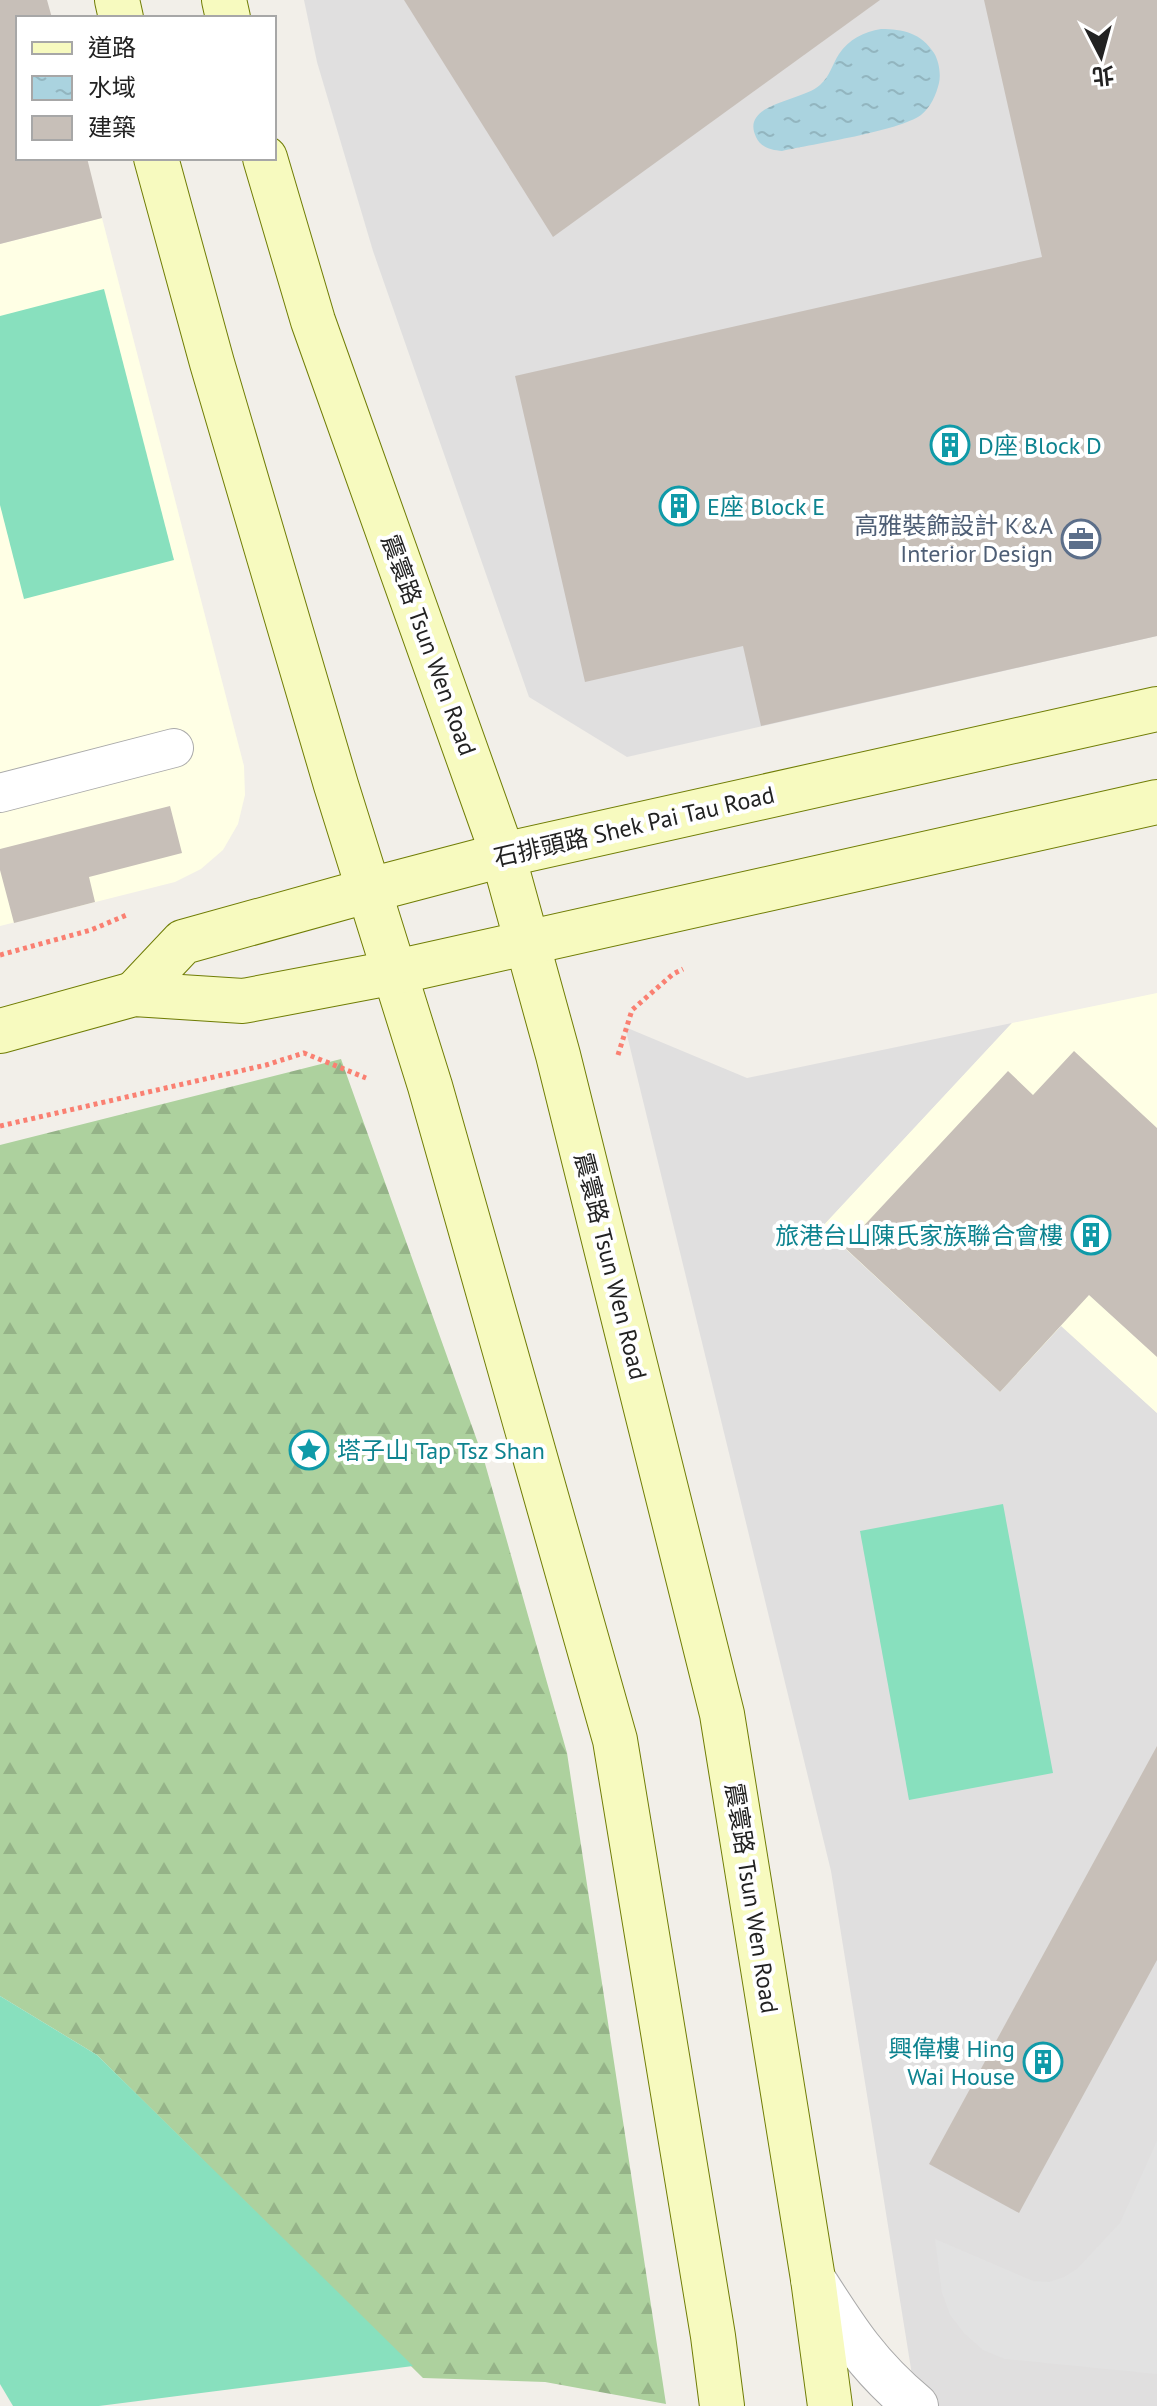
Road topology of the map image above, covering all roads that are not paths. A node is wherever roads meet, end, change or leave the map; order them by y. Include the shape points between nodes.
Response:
1 (157, 160) edge
2 (266, 160) edge
3 (1157, 709) edge
4 (174, 748) dead end
5 (0, 793) edge
6 (1157, 802) edge
7 (503, 855) junction
8 (370, 890) junction
9 (527, 942) junction
10 (396, 972) junction
11 (134, 994) junction
12 (0, 1031) edge
13 (813, 2279) junction
14 (722, 2406) edge
15 (830, 2406) edge
16 (916, 2406) edge

1 - 8 main road
2 - 7 main road, 震寰路 Tsun Wen Road via 313,321
3 - 7 main road, 石排頭路 Shek Pai Tau Road
4 - 5 lane
6 - 9 main road
7 - 8 main road, 石排頭路 Shek Pai Tau Road
7 - 9 main road, 震寰路 Tsun Wen Road
8 - 10 main road
8 - 11 main road, 石排頭路 Shek Pai Tau Road via 183,942
9 - 10 main road
9 - 13 main road, 震寰路 Tsun Wen Road via 722,1714
10 - 11 main road via 243,1001
10 - 14 main road via 615,1740
11 - 12 main road
13 - 15 main road, 震寰路 Tsun Wen Road
13 - 16 street via 858,2349

